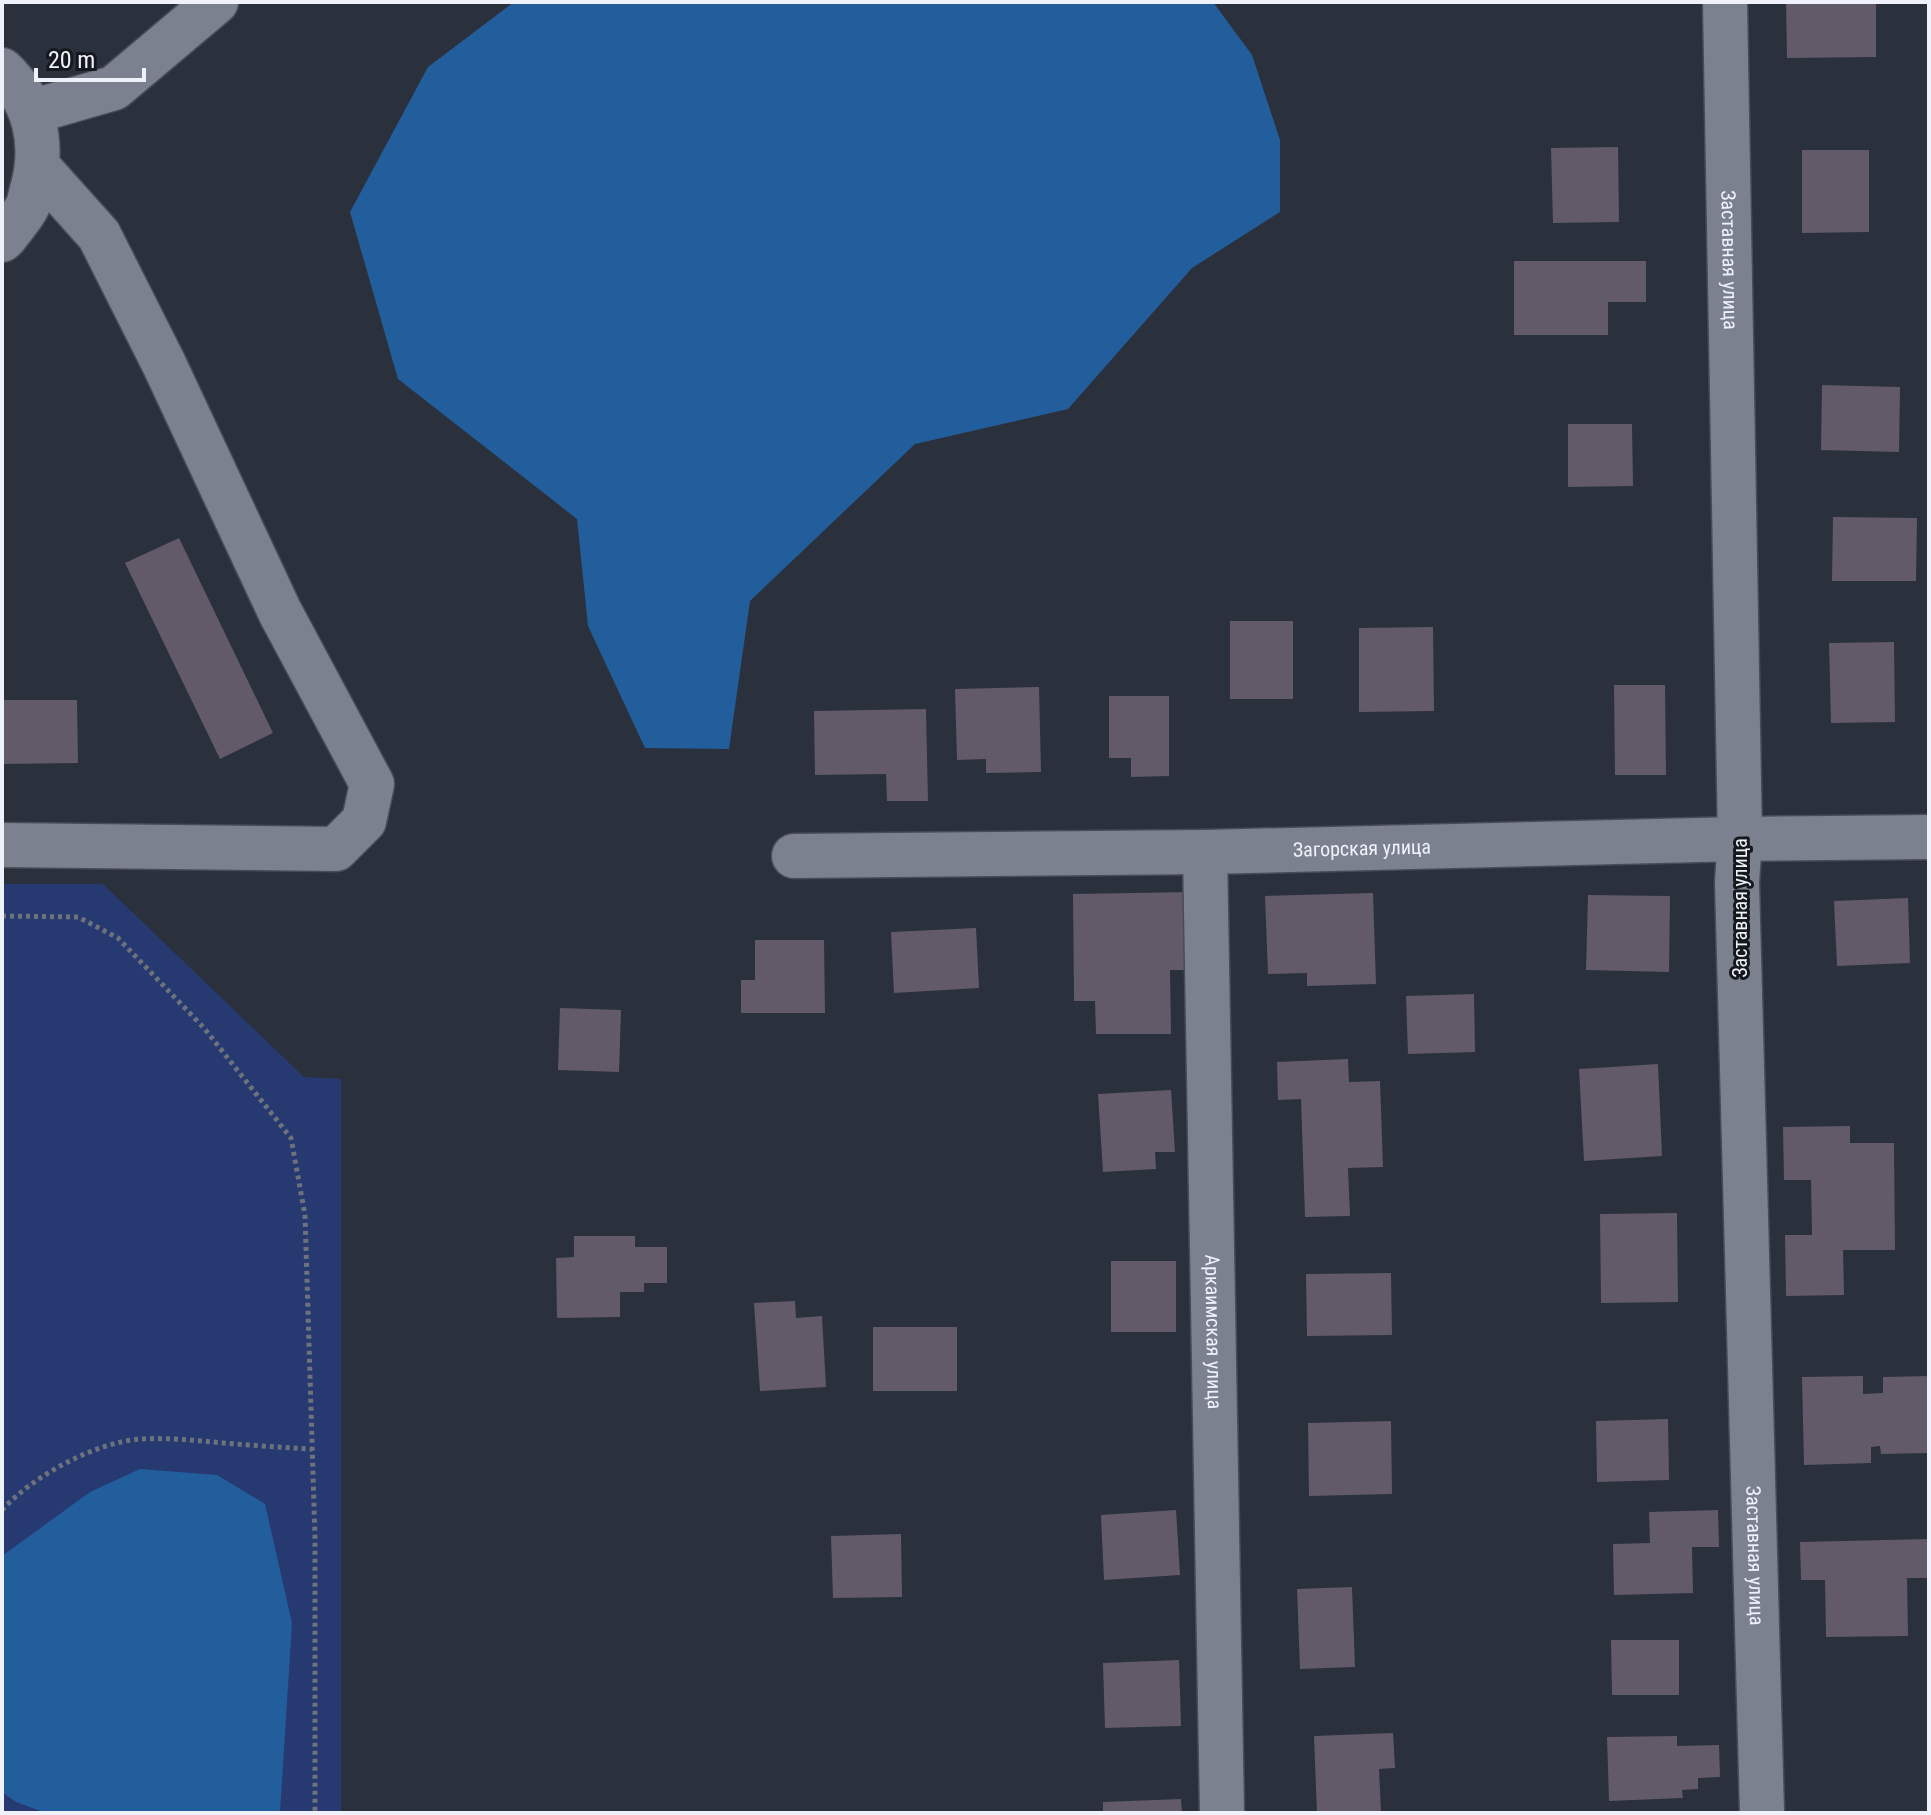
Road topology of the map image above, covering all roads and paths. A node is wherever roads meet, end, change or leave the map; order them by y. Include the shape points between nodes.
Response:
1 (216, 2) edge
2 (1725, 2) edge
3 (2, 36) edge
4 (16, 88) edge
5 (38, 167) junction
6 (2, 240) edge
7 (1929, 837) edge
8 (1740, 839) junction
9 (2, 845) edge
10 (1205, 852) junction
11 (794, 856) dead end
12 (2, 916) edge
13 (312, 1449) junction
14 (2, 1510) edge
15 (315, 1813) edge
16 (1222, 1813) edge
17 (1762, 1813) edge

1 - 4 street via 114,88
2 - 8 street, Заставная улица
3 - 4 street
4 - 5 street via 38,139
5 - 6 street via 28,205
5 - 9 street via 99,235 280,612 372,784 364,821 336,849
7 - 8 street, Загорская улица
8 - 10 street, Загорская улица
8 - 17 street, Заставная улица
10 - 11 street, Загорская улица
10 - 16 street, Аркаимская улица
12 - 13 path via 78,917 118,938 204,1028 291,1138 305,1215
13 - 14 path via 138,1439 54,1468
13 - 15 path

